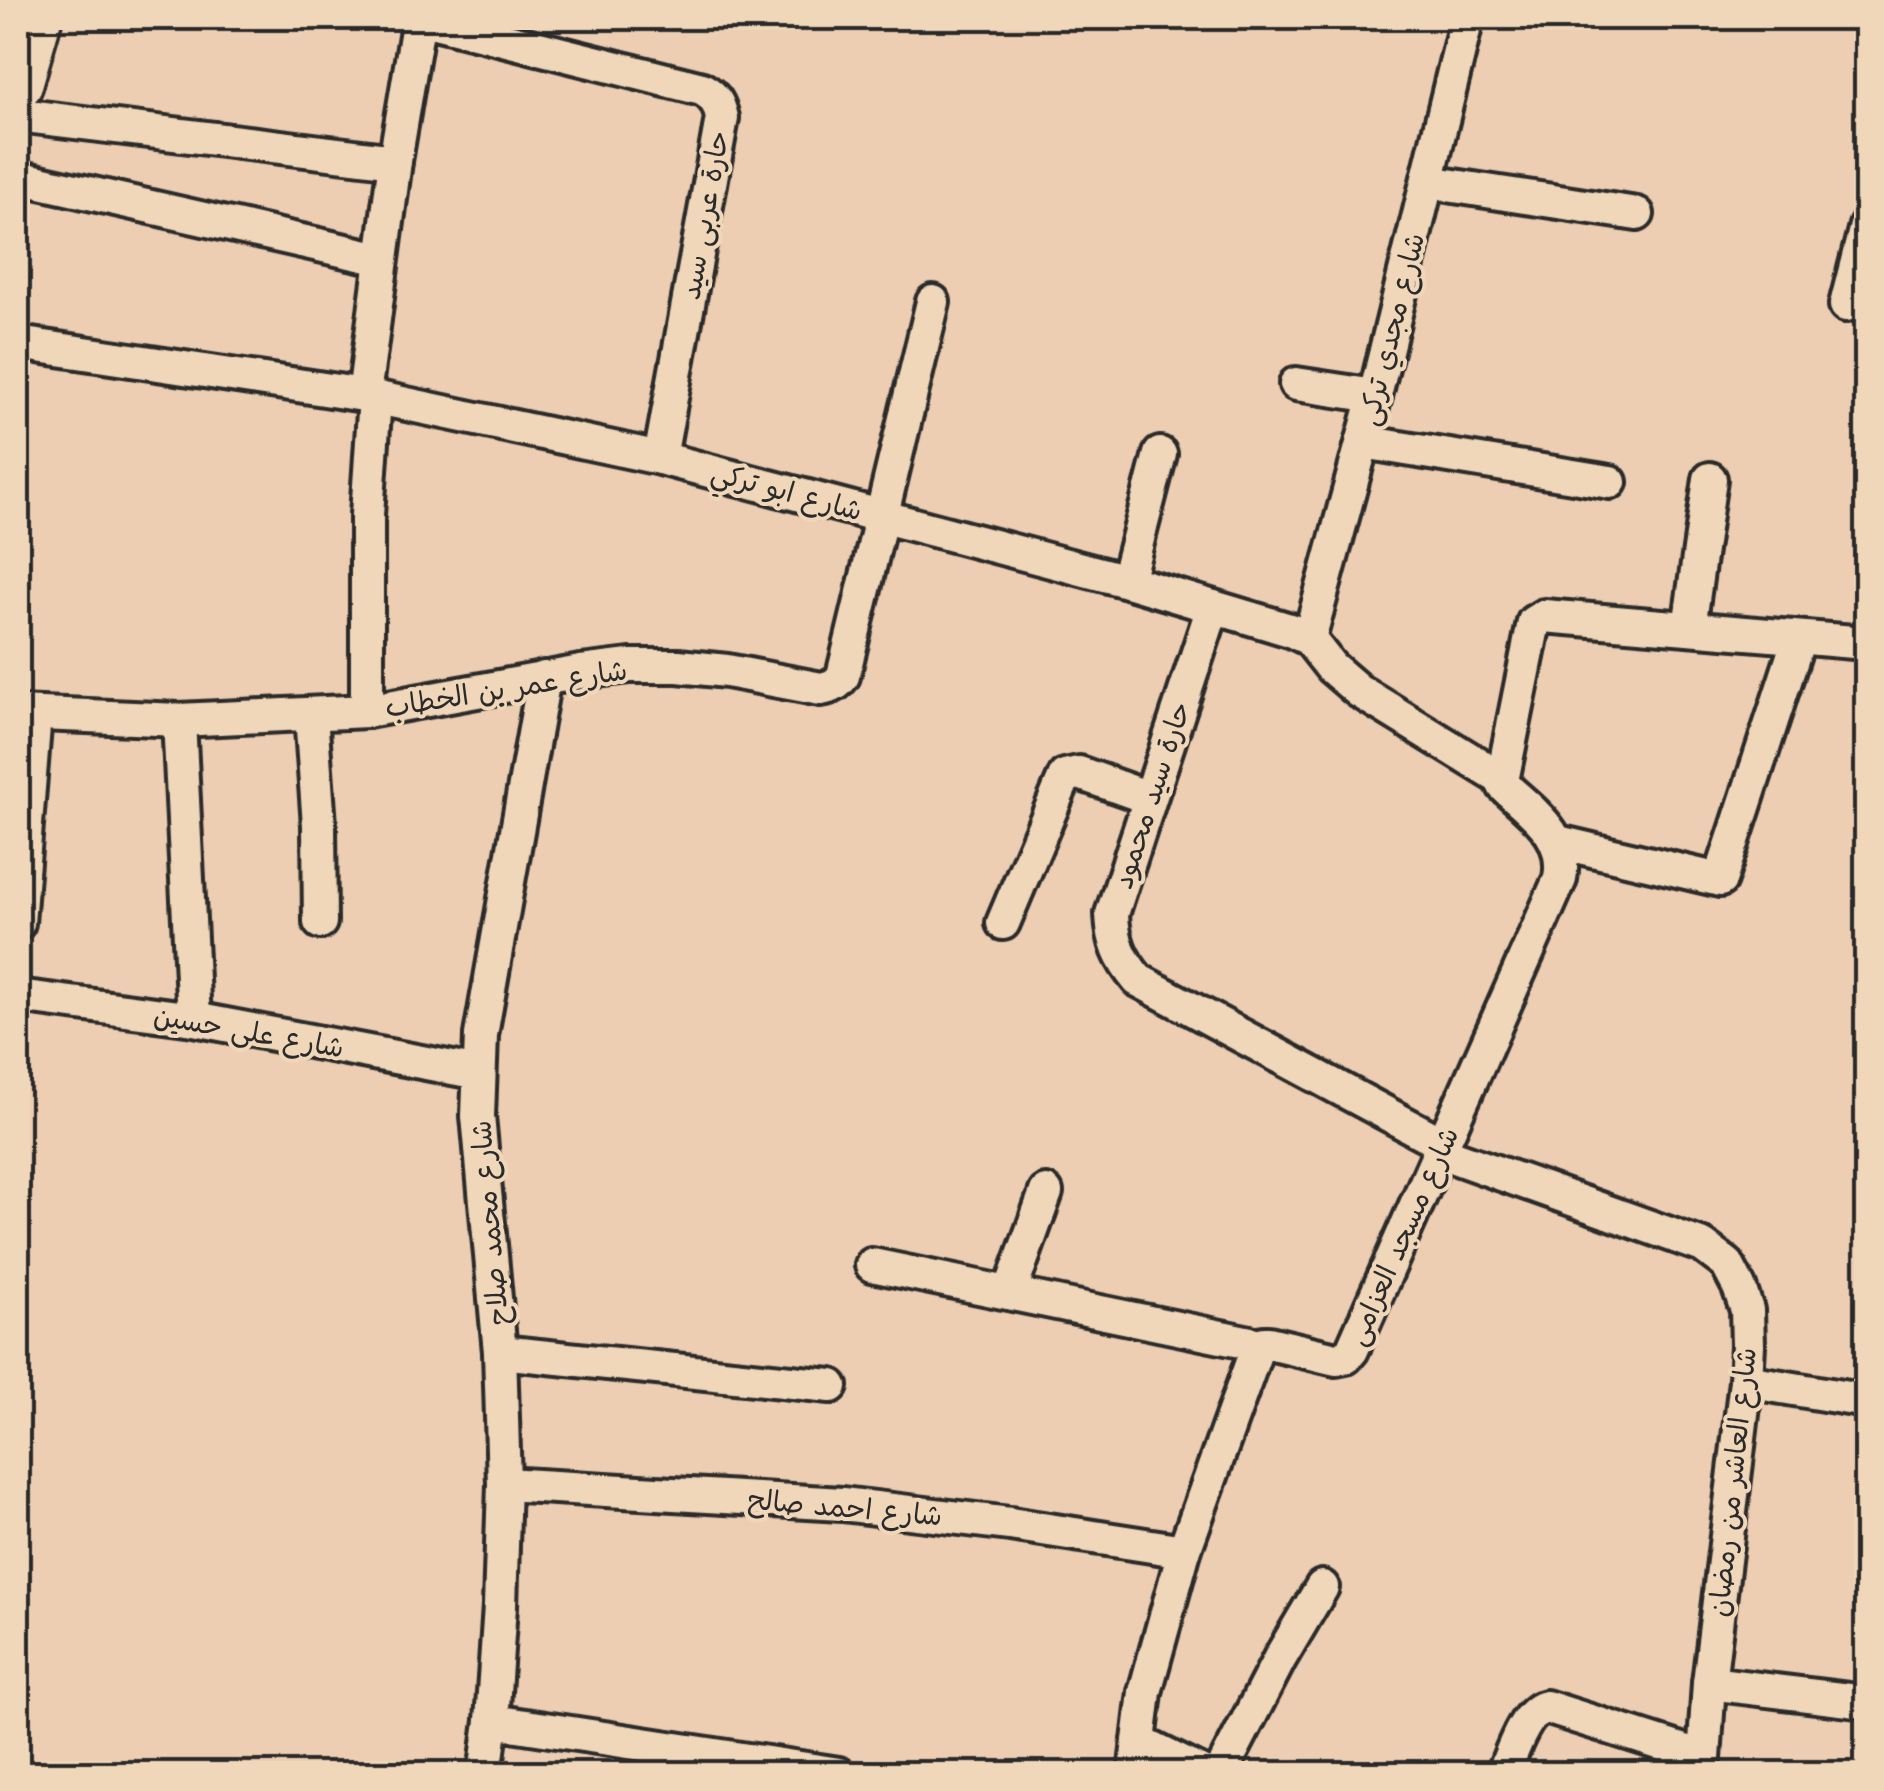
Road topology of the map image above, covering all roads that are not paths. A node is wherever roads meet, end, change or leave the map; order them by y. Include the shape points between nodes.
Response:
1 (37, 18) edge
2 (419, 18) edge
3 (1467, 18) edge
4 (18, 84) edge
5 (18, 115) edge
6 (395, 160) junction
7 (18, 178) edge
8 (1428, 182) junction
9 (1637, 214) dead end
10 (1866, 226) edge
11 (381, 258) junction
12 (932, 302) dead end
13 (1846, 305) dead end
14 (18, 343) edge
15 (1296, 384) dead end
16 (370, 396) junction
17 (1375, 396) junction
18 (1363, 442) junction
19 (1160, 454) dead end
20 (660, 458) junction
21 (1710, 480) dead end
22 (1610, 482) dead end
23 (881, 515) junction
24 (1128, 581) junction
25 (1213, 607) junction
26 (1688, 628) junction
27 (1800, 638) junction
28 (1309, 639) junction
29 (1866, 643) edge
30 (544, 678) junction
31 (367, 711) junction
32 (26, 714) edge
33 (311, 715) junction
34 (179, 720) junction
35 (1502, 779) junction
36 (1149, 798) junction
37 (1558, 842) junction
38 (320, 922) dead end
39 (1003, 922) dead end
40 (18, 923) edge
41 (1138, 980) joint
42 (18, 996) edge
43 (194, 1019) junction
44 (479, 1073) junction
45 (1442, 1148) junction
46 (1046, 1192) dead end
47 (872, 1264) dead end
48 (1010, 1292) junction
49 (1260, 1345) junction
50 (500, 1352) junction
51 (1746, 1381) junction
52 (831, 1386) dead end
53 (1866, 1401) edge
54 (504, 1484) junction
55 (1184, 1551) junction
56 (1322, 1586) dead end
57 (1709, 1683) junction
58 (1866, 1702) edge
59 (492, 1722) junction
60 (1137, 1758) edge
61 (1703, 1765) edge
62 (485, 1774) edge
63 (839, 1774) edge
64 (1204, 1774) edge
65 (1220, 1774) edge
66 (1503, 1774) edge

1 - 4 street
2 - 6 street
2 - 20 street, حارة عربى سيد via 702,90 719,105 722,118
3 - 8 street, شارع مجدي تركى
5 - 6 street
6 - 11 street
7 - 11 street
8 - 9 street
8 - 17 street, شارع مجدي تركى
10 - 13 street
11 - 16 street
12 - 23 street, شارع عمر بن الخطاب
14 - 16 street, شارع ابو تركي
15 - 17 street
16 - 20 street, شارع ابو تركي
16 - 31 street
17 - 18 street, شارع مجدي تركى
18 - 22 street
18 - 28 street, شارع مجدي تركى
19 - 24 street
20 - 23 street, شارع ابو تركي
21 - 26 street
23 - 24 street, شارع ابو تركي
23 - 30 street, شارع عمر بن الخطاب via 843,676 830,688 678,666
24 - 25 street, شارع ابو تركي
25 - 28 street, شارع ابو تركي
25 - 36 street, حارة سيد محمود
26 - 27 street
26 - 35 street via 1537,619
27 - 29 street
27 - 37 street via 1720,880
28 - 35 street, شارع ابو تركي via 1344,680
30 - 31 street, شارع عمر بن الخطاب
30 - 44 street, شارع محمد صلاح
31 - 33 street, شارع عمر بن الخطاب
32 - 34 street, شارع عمر بن الخطاب
32 - 40 street
33 - 34 street, شارع عمر بن الخطاب
33 - 38 street
34 - 43 street
35 - 37 street
36 - 39 street via 1079,773 1066,776
36 - 41 street, حارة سيد محمود via 1112,914 1122,961
37 - 45 street, شارع مسجد العزامى via 1560,878
41 - 45 street, شارع العاشر من رمضان
42 - 43 street, شارع على حسين
43 - 44 street, شارع على حسين
44 - 50 street, شارع محمد صلاح
45 - 49 street, شارع مسجد العزامى via 1350,1354 1336,1360
45 - 51 street, شارع العاشر من رمضان via 1704,1246 1728,1264 1747,1310
46 - 48 street
47 - 48 street
48 - 49 street
49 - 55 street
50 - 52 street
50 - 54 street, شارع محمد صلاح
51 - 53 street
51 - 57 street, شارع العاشر من رمضان
54 - 55 street, شارع احمد صالح via 842,1504
54 - 59 street, شارع محمد صلاح
55 - 60 street via 1145,1692
56 - 65 street
57 - 58 street
57 - 61 street, شارع العاشر من رمضان
59 - 62 street, شارع محمد صلاح
59 - 63 street
60 - 64 street
61 - 66 street via 1546,1707 1528,1719

